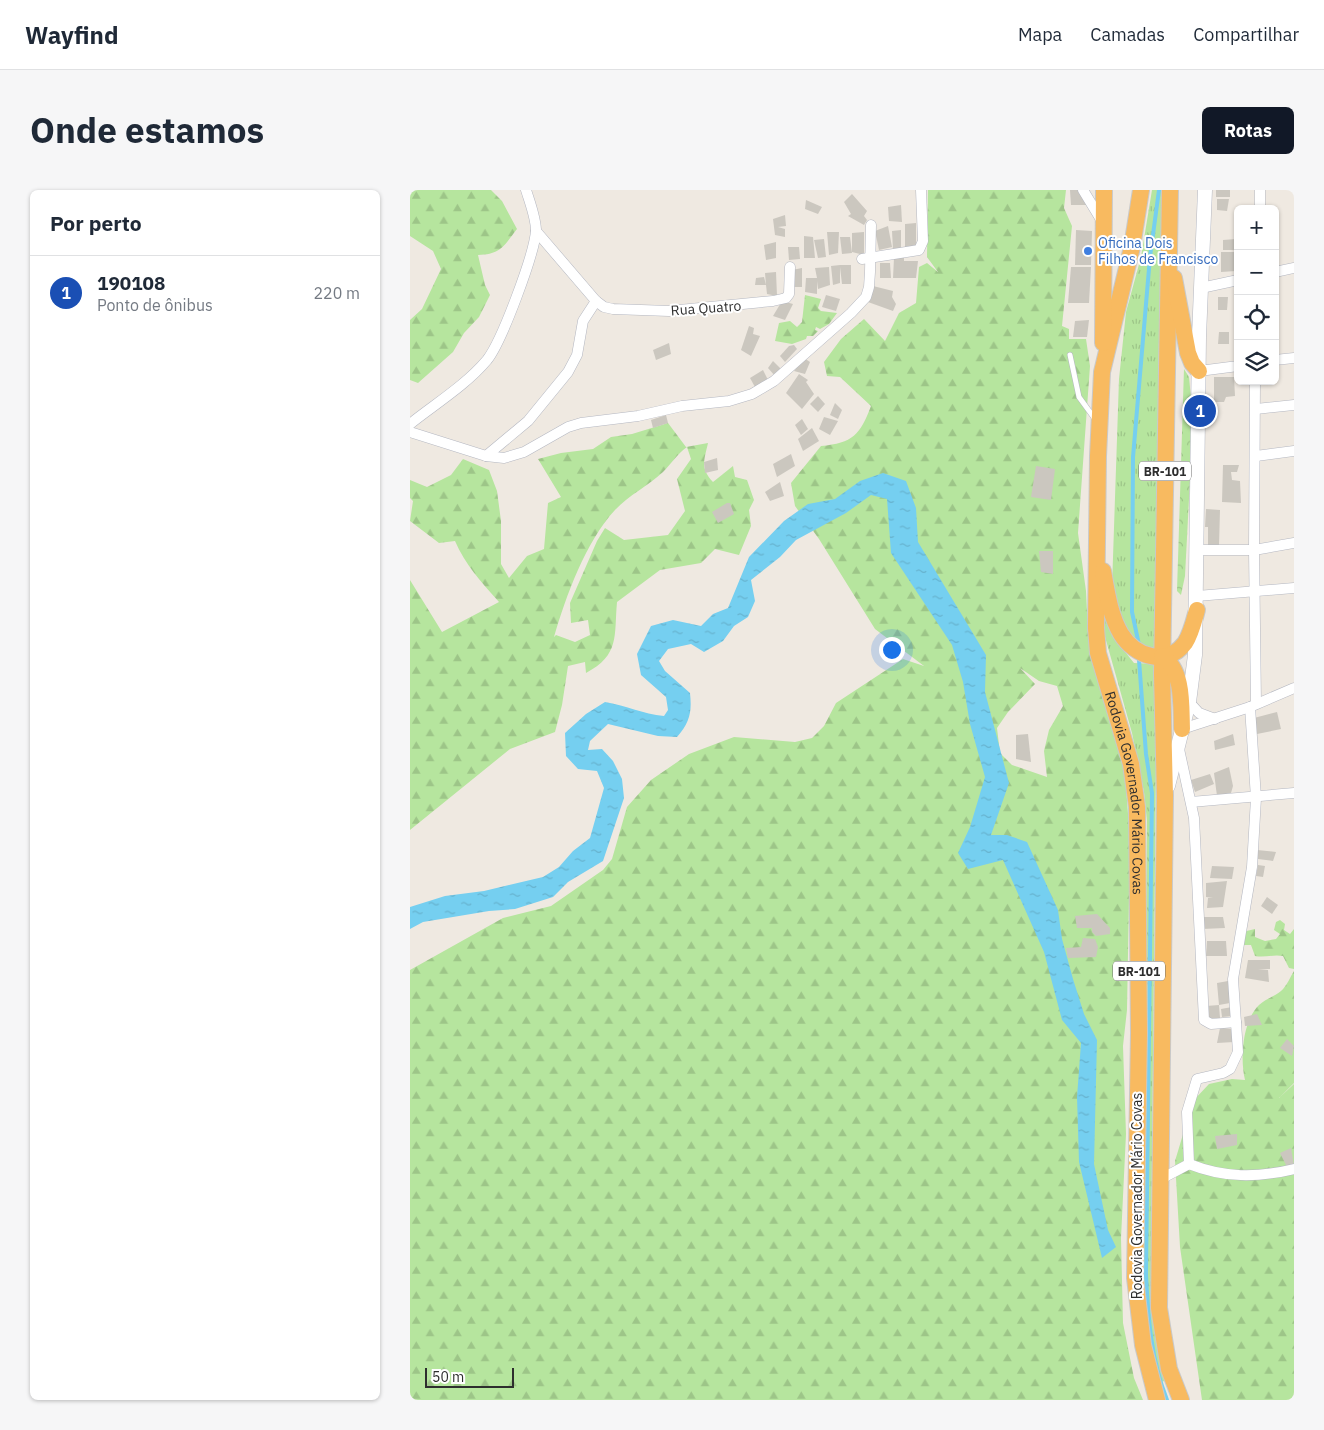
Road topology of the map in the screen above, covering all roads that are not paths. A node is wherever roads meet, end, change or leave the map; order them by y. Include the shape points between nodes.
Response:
1 (526, 190) edge
2 (921, 190) edge
3 (1083, 190) edge
4 (1104, 190) edge
5 (1141, 190) edge
6 (1170, 190) edge
7 (1205, 190) edge
8 (1260, 190) edge
9 (1089, 202) junction
10 (1260, 205) edge
11 (1104, 224) junction
12 (871, 225) dead end
13 (536, 231) junction
14 (1168, 253) junction
15 (867, 259) junction
16 (790, 267) dead end
17 (1294, 268) edge
18 (1279, 271) edge
19 (1234, 281) edge
20 (1201, 288) junction
21 (596, 301) junction
22 (1070, 355) dead end
23 (1294, 358) edge
24 (1279, 360) edge
25 (1234, 367) edge
26 (1199, 371) junction
27 (1102, 372) junction
28 (1256, 385) edge
29 (1294, 405) edge
30 (1256, 409) junction
31 (410, 425) edge
32 (1100, 426) junction
33 (1294, 451) edge
34 (486, 456) junction
35 (1256, 456) junction
36 (1294, 542) edge
37 (1097, 545) junction
38 (1197, 550) junction
39 (1254, 550) junction
40 (1294, 588) edge
41 (1254, 591) junction
42 (1197, 603) junction
43 (1162, 656) junction
44 (1294, 688) edge
45 (1190, 702) junction
46 (1253, 705) junction
47 (1215, 719) junction
48 (1182, 729) junction
49 (1178, 748) junction
50 (1294, 794) edge
51 (1165, 796) junction
52 (1256, 798) junction
53 (1191, 802) junction
54 (1236, 1022) junction
55 (1189, 1164) junction
56 (1294, 1169) edge
57 (1159, 1180) junction
58 (1157, 1400) edge
59 (1181, 1400) edge

1 - 13 street
2 - 15 street via 923,241 919,250
3 - 9 street
4 - 9 street
4 - 11 highway
5 - 27 highway, Rodovia Governador Mário Covas / BR-101 via 1132,247
6 - 14 highway, Rodovia Governador Mário Covas / BR-101
7 - 20 main road
8 - 10 street
9 - 11 street
11 - 27 highway
12 - 15 street
13 - 21 street, Rua Quatro
13 - 31 street via 527,265 501,336 491,354 471,376
14 - 26 highway via 1188,353
14 - 43 highway, Rodovia Governador Mário Covas / BR-101
15 - 34 street via 869,287 866,297 774,381 752,394 729,401 581,423 513,457
16 - 21 street, Rua Quatro via 790,290 786,298 756,304 669,311 613,309
17 - 18 street
19 - 20 street
20 - 26 main road
21 - 34 street via 583,322 577,355 568,372 528,421
22 - 32 lane via 1079,397
23 - 24 street
25 - 26 street
26 - 38 main road
27 - 32 highway, Rodovia Governador Mário Covas / BR-101
28 - 30 street
29 - 30 street
30 - 35 street
31 - 34 street
32 - 37 highway, Rodovia Governador Mário Covas / BR-101
33 - 35 street
35 - 39 street
36 - 39 street
37 - 43 highway via 1112,614 1121,634 1138,652 1148,657
37 - 58 highway, Rodovia Governador Mário Covas / BR-101 via 1098,652 1131,764 1137,807 1139,1032 1135,1278 1143,1345
38 - 39 street
38 - 42 main road
39 - 41 street
40 - 41 street
41 - 42 street
41 - 46 street
42 - 43 highway via 1186,640 1176,652
42 - 45 main road
43 - 48 highway via 1170,661 1176,674
43 - 51 highway, Rodovia Governador Mário Covas / BR-101
44 - 46 street
45 - 47 street via 1199,713
45 - 48 main road
46 - 47 street
46 - 52 street
47 - 48 street
48 - 49 main road
49 - 51 main road
49 - 53 street
50 - 52 street
51 - 57 highway, Rodovia Governador Mário Covas / BR-101
52 - 53 street
52 - 54 street via 1252,867 1233,979
53 - 54 street via 1204,1020 1211,1024
54 - 55 street via 1238,1052 1230,1070 1197,1079 1191,1093 1187,1112
55 - 56 street via 1208,1172 1231,1175 1274,1174
55 - 57 street
57 - 59 highway, Rodovia Governador Mário Covas / BR-101 via 1159,1308 1169,1369

